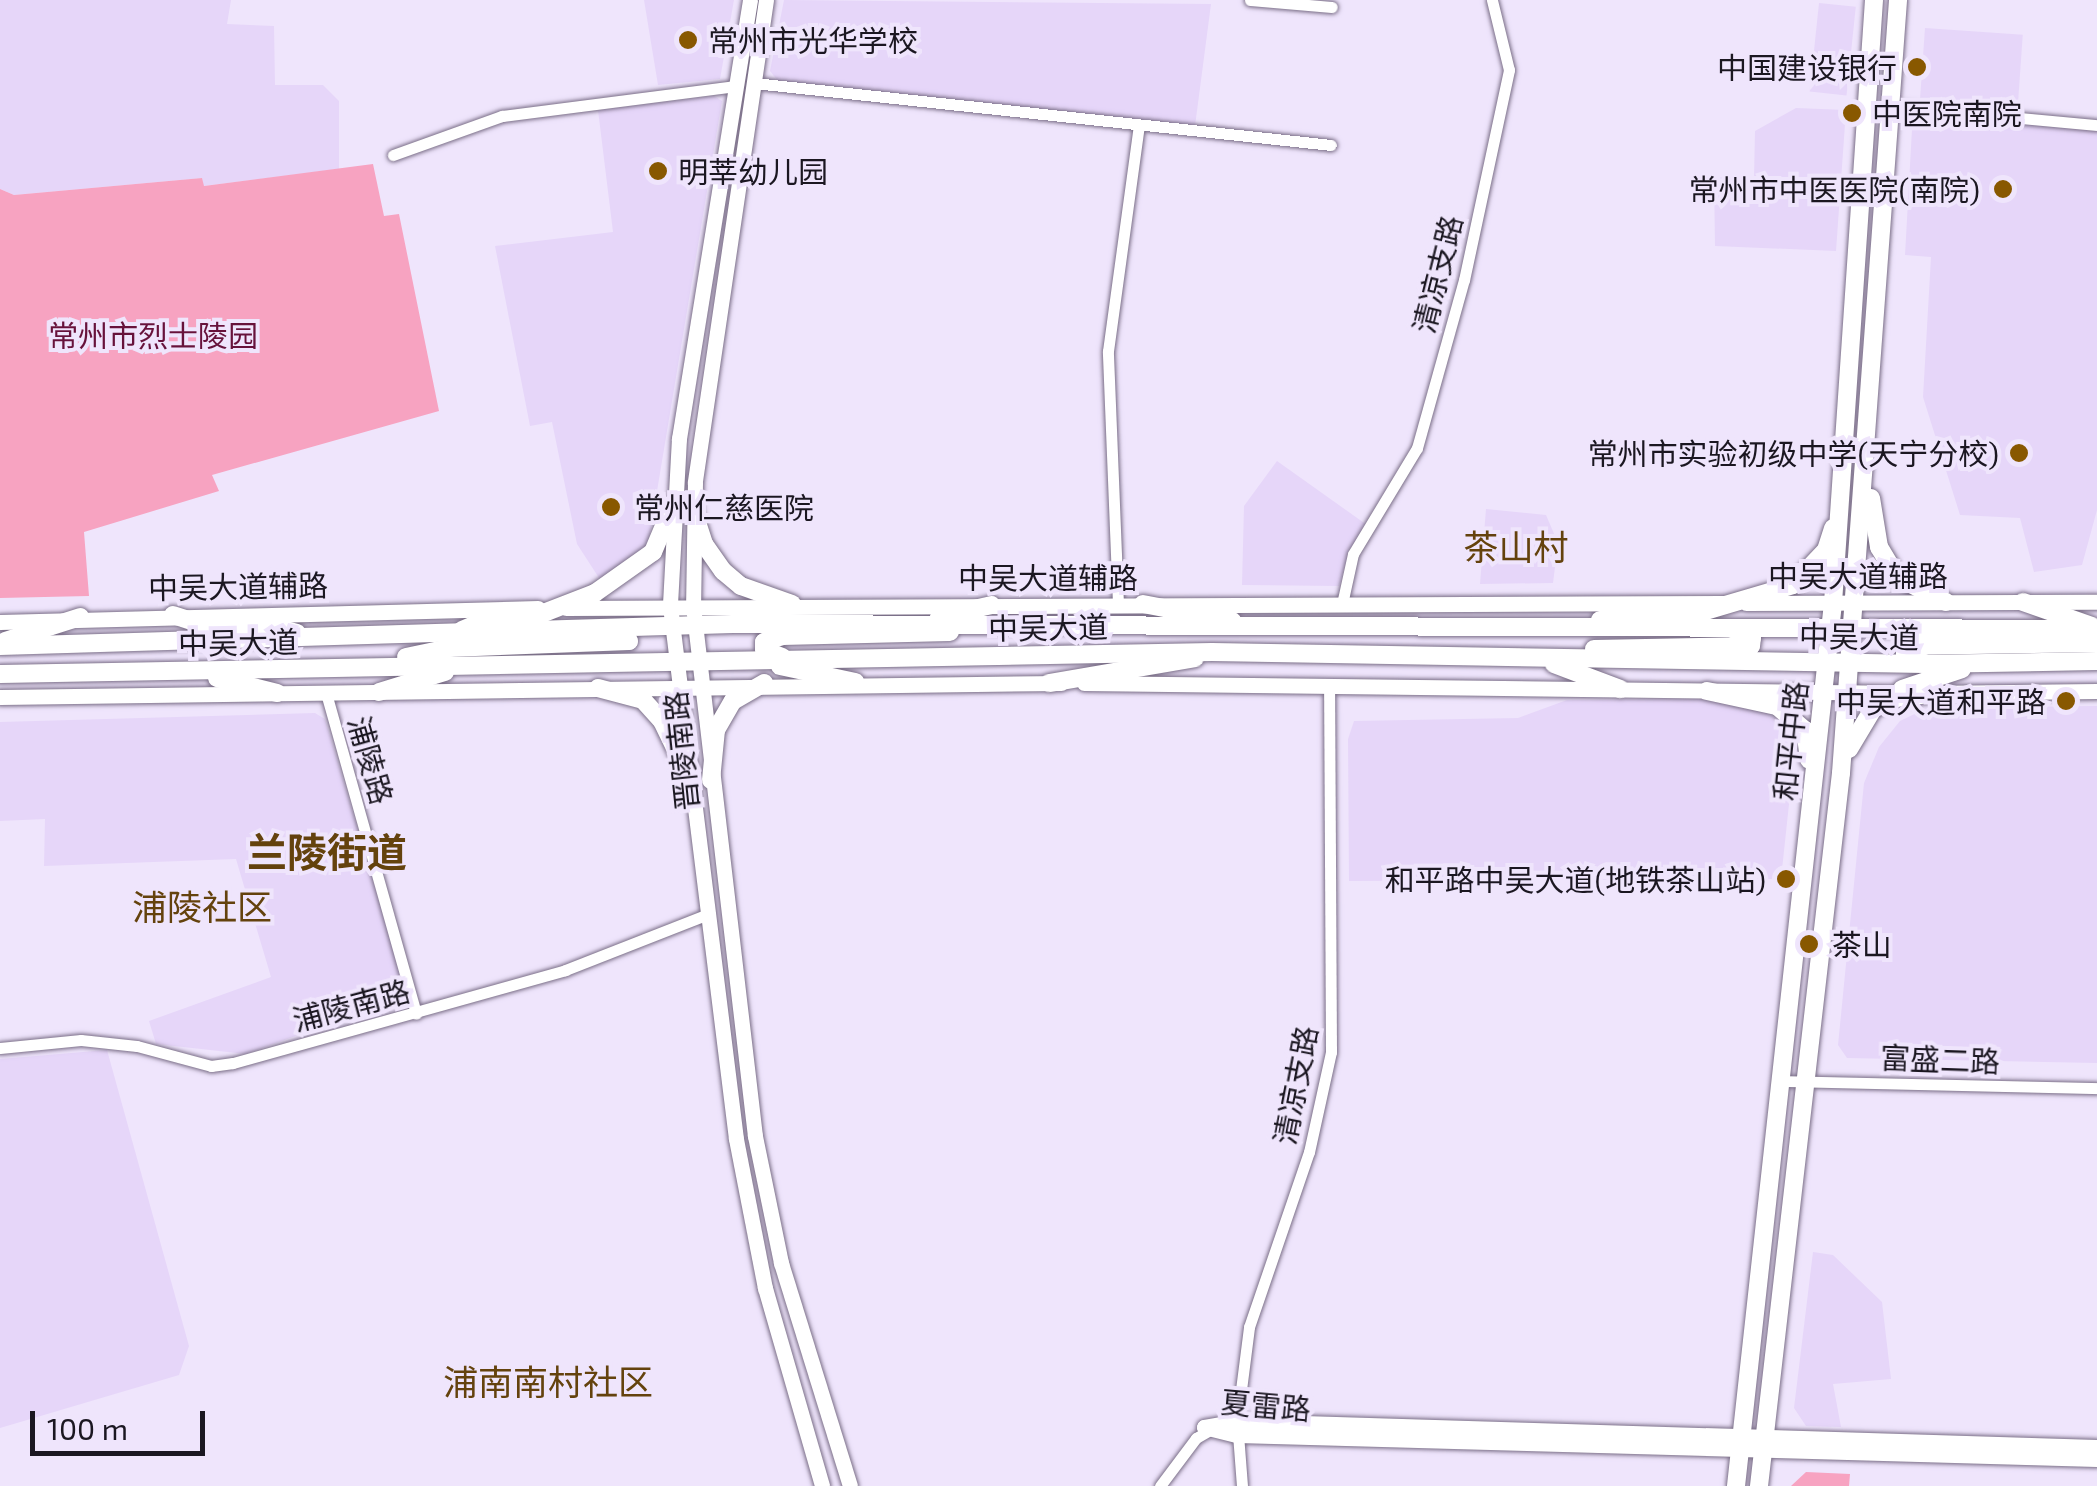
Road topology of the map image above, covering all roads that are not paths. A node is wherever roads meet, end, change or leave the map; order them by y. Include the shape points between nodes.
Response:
1 (750, 0) edge
2 (766, 0) edge
3 (1250, 0) edge
4 (1492, 0) edge
5 (1874, 0) edge
6 (1898, 0) edge
7 (1332, 7) dead end
8 (754, 83) junction
9 (736, 86) junction
10 (1891, 106) junction
11 (1139, 125) junction
12 (2097, 125) edge
13 (1331, 146) dead end
14 (393, 154) dead end
15 (1866, 468) junction
16 (1842, 494) junction
17 (672, 507) junction
18 (694, 513) junction
19 (1723, 602) junction
20 (1834, 602) junction
21 (1855, 602) junction
22 (1946, 602) junction
23 (2024, 602) junction
24 (2097, 602) edge
25 (792, 604) junction
26 (992, 604) junction
27 (1118, 604) junction
28 (1143, 604) junction
29 (1342, 604) junction
30 (670, 606) junction
31 (692, 606) junction
32 (565, 608) junction
33 (173, 615) junction
34 (80, 617) junction
35 (0, 622) edge
36 (914, 623) junction
37 (990, 625) junction
38 (695, 626) junction
39 (672, 627) junction
40 (1729, 627) junction
41 (1272, 628) junction
42 (1336, 628) junction
43 (1560, 628) junction
44 (1622, 628) junction
45 (1831, 628) junction
46 (1853, 628) junction
47 (2097, 629) edge
48 (618, 630) junction
49 (451, 635) junction
50 (316, 638) junction
51 (2097, 643) edge
52 (0, 644) edge
53 (1212, 652) junction
54 (1160, 654) junction
55 (1428, 657) junction
56 (1498, 657) junction
57 (1540, 658) junction
58 (787, 659) junction
59 (676, 660) junction
60 (698, 660) junction
61 (750, 660) junction
62 (2097, 661) edge
63 (525, 662) junction
64 (1827, 663) junction
65 (1850, 663) junction
66 (1979, 663) junction
67 (1925, 664) junction
68 (362, 666) junction
69 (148, 671) junction
70 (0, 677) edge
71 (855, 682) junction
72 (1049, 683) junction
73 (764, 684) junction
74 (1329, 684) junction
75 (702, 685) junction
76 (678, 686) junction
77 (598, 688) junction
78 (1620, 689) junction
79 (1707, 691) junction
80 (2097, 691) edge
81 (379, 692) junction
82 (1824, 692) junction
83 (1848, 692) junction
84 (1892, 692) junction
85 (276, 693) junction
86 (326, 693) junction
87 (1937, 693) junction
88 (0, 696) edge
89 (1841, 773) junction
90 (690, 779) junction
91 (712, 780) junction
92 (1810, 812) junction
93 (705, 915) junction
94 (416, 1014) junction
95 (0, 1048) edge
96 (1782, 1081) junction
97 (1807, 1081) junction
98 (2097, 1088) edge
99 (1237, 1428) junction
100 (1210, 1430) joint
101 (1741, 1446) junction
102 (1764, 1446) junction
103 (2097, 1448) edge
104 (2097, 1459) edge
105 (822, 1486) edge
106 (850, 1486) edge
107 (1160, 1486) edge
108 (1242, 1486) edge
109 (1736, 1486) edge
110 (1759, 1486) edge

1 - 9 main road, 晋陵南路
2 - 8 main road, 晋陵南路
3 - 7 street
4 - 29 street, 清凉支路 via 1509,70 1464,280 1417,448 1354,554
5 - 16 main road, 和平中路
6 - 10 main road, 和平中路
8 - 11 street
8 - 18 main road, 晋陵南路
9 - 14 street via 502,116
9 - 17 main road, 晋陵南路
10 - 12 street
10 - 15 main road, 和平中路
11 - 13 street
11 - 27 street via 1108,351
15 - 21 main road, 和平中路
15 - 22 main road via 1879,547 1897,577
16 - 19 main road via 1826,550 1793,585
16 - 20 main road, 和平中路
17 - 30 main road, 晋陵南路
17 - 32 main road via 653,552
18 - 25 main road via 704,544 724,572 741,586
18 - 31 main road, 晋陵南路
19 - 20 main road, 中吴大道辅路
19 - 29 main road, 中吴大道辅路
19 - 43 main road via 1695,614 1627,614
20 - 21 main road, 中吴大道辅路
20 - 45 main road, 和平中路
21 - 22 main road, 中吴大道辅路
21 - 46 main road, 和平中路
22 - 23 main road, 中吴大道辅路
23 - 24 main road, 中吴大道辅路
23 - 47 main road
25 - 26 main road, 中吴大道辅路
25 - 31 main road, 中吴大道辅路
26 - 27 main road, 中吴大道辅路
26 - 36 main road
27 - 28 main road, 中吴大道辅路
28 - 29 main road, 中吴大道辅路
28 - 41 main road
30 - 31 main road, 中吴大道辅路
30 - 32 main road, 中吴大道辅路
30 - 39 main road, 晋陵南路
31 - 38 main road, 晋陵南路
32 - 33 main road, 中吴大道辅路
32 - 49 main road via 485,620
33 - 34 main road, 中吴大道辅路
33 - 50 main road via 200,624 268,624
34 - 35 main road, 中吴大道辅路
34 - 52 main road
36 - 37 main road, 中吴大道
36 - 38 main road, 中吴大道
37 - 41 main road, 中吴大道
37 - 58 main road via 919,637 782,636 764,642 764,650
38 - 39 main road, 中吴大道
38 - 60 main road, 晋陵南路
39 - 48 main road, 中吴大道
39 - 59 main road, 晋陵南路
40 - 44 main road, 中吴大道
40 - 45 main road, 中吴大道
40 - 56 main road via 1752,638 1751,646 1630,646
41 - 42 main road, 中吴大道
42 - 43 main road, 中吴大道
42 - 54 main road via 1348,641 1222,642
43 - 44 main road, 中吴大道
44 - 55 main road via 1410,644 1410,651
45 - 46 main road, 中吴大道
45 - 64 main road, 和平中路
46 - 47 main road, 中吴大道
46 - 65 main road, 和平中路
48 - 49 main road, 中吴大道
48 - 68 main road via 629,641 449,648
49 - 50 main road, 中吴大道
50 - 52 main road, 中吴大道
51 - 67 main road via 1906,646 1905,654
53 - 54 main road, 中吴大道
53 - 55 main road, 中吴大道
53 - 72 main road via 1173,666 1102,669
54 - 58 main road, 中吴大道
55 - 56 main road, 中吴大道
56 - 57 main road, 中吴大道
57 - 64 main road, 中吴大道
57 - 78 main road
58 - 61 main road, 中吴大道
59 - 60 main road, 中吴大道
59 - 63 main road, 中吴大道
59 - 76 main road, 晋陵南路
60 - 61 main road, 中吴大道
60 - 75 main road, 晋陵南路
61 - 71 main road
62 - 66 main road, 中吴大道
63 - 68 main road, 中吴大道
63 - 81 main road via 506,671 441,672
64 - 65 main road, 中吴大道
64 - 82 main road, 和平中路
65 - 67 main road, 中吴大道
65 - 83 main road, 和平中路
66 - 67 main road, 中吴大道
66 - 84 main road
68 - 69 main road, 中吴大道
69 - 70 main road, 中吴大道
69 - 85 main road via 227,678
71 - 72 main road
71 - 73 main road
72 - 74 main road
73 - 75 main road
73 - 91 main road via 734,701 716,730
74 - 78 main road
74 - 99 street, 清凉支路 via 1331,1052 1309,1152 1249,1327
75 - 76 main road
75 - 91 main road, 晋陵南路
76 - 77 main road
76 - 90 main road, 晋陵南路
77 - 81 main road
77 - 90 main road via 642,700 662,721
78 - 79 main road
79 - 82 main road
79 - 92 main road via 1777,706 1804,730
80 - 87 main road
81 - 86 main road
82 - 83 main road
82 - 92 main road, 和平中路
83 - 84 main road
83 - 89 main road, 和平中路
84 - 87 main road
85 - 86 main road
85 - 88 main road
86 - 94 street, 浦陵路
87 - 89 main road via 1896,698 1873,710 1857,727
89 - 97 main road, 和平中路
90 - 93 main road, 晋陵南路
91 - 106 main road, 晋陵南路 via 755,1136 781,1263
92 - 96 main road, 和平中路
93 - 94 street, 浦陵南路 via 565,970
93 - 105 main road, 晋陵南路 via 736,1139 766,1288
94 - 95 street, 浦陵南路 via 211,1066 138,1046 81,1040
96 - 97 street, 富盛二路
96 - 101 main road, 和平中路
97 - 98 street, 富盛二路
97 - 102 main road, 和平中路
99 - 100 main road, 夏雷路 via 1204,1428
99 - 101 main road, 夏雷路
99 - 108 street, 清凉支路
100 - 107 street via 1196,1438
101 - 102 main road, 夏雷路
101 - 109 main road, 和平中路
102 - 103 main road, 夏雷路
102 - 104 main road, 夏雷路
102 - 110 main road, 和平中路

